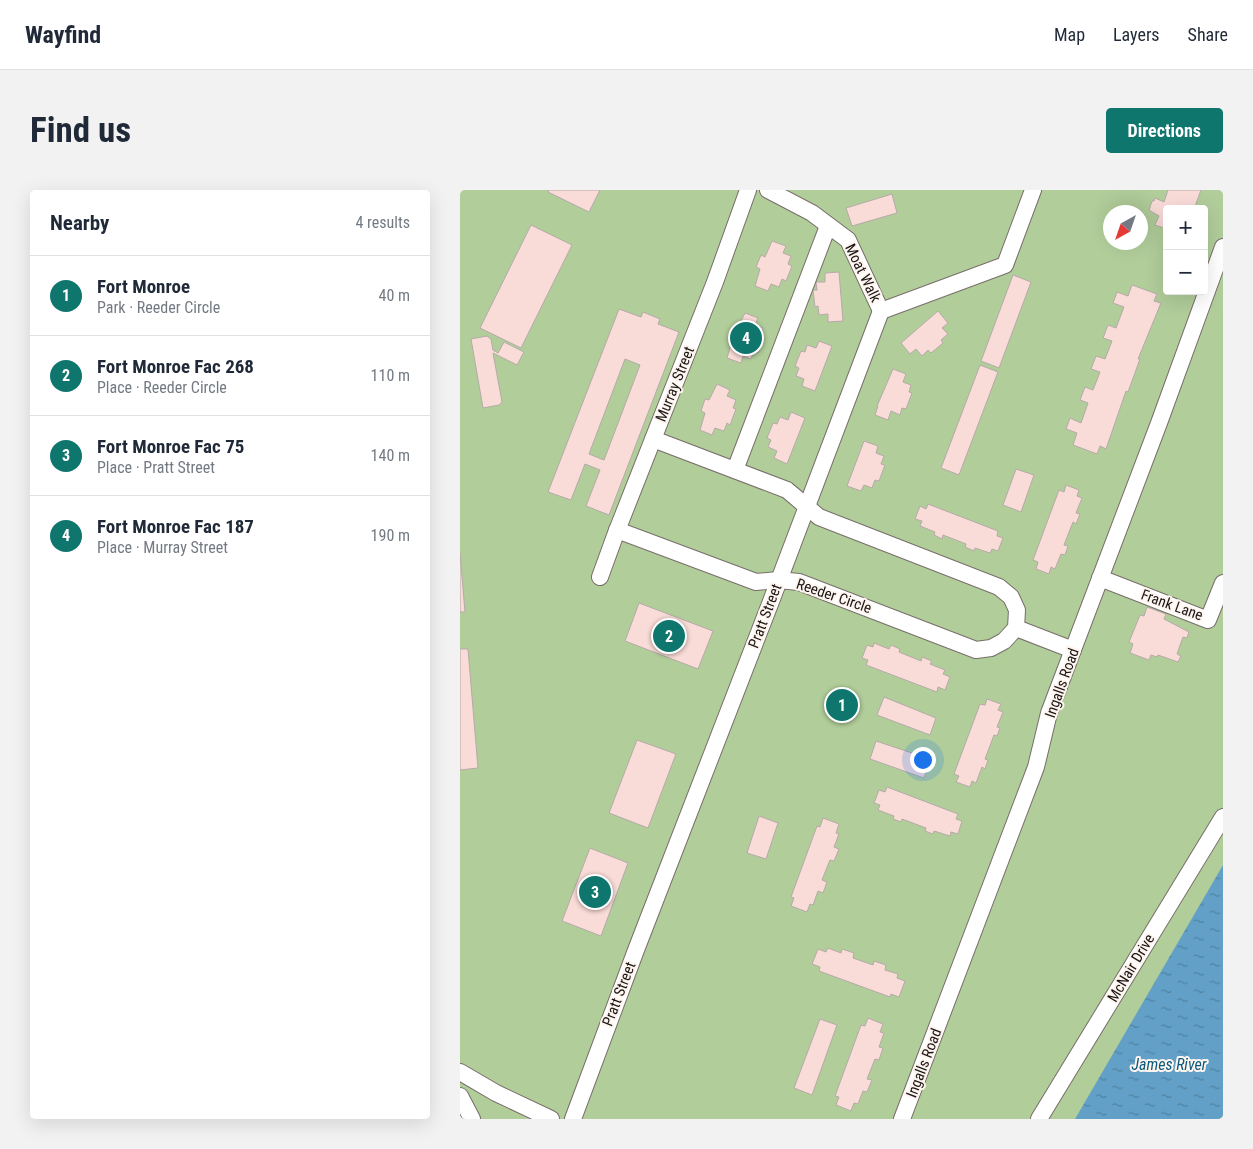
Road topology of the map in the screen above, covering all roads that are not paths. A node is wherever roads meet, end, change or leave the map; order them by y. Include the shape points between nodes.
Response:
1 (748, 190) edge
2 (768, 190) edge
3 (1033, 190) edge
4 (828, 226) junction
5 (1223, 247) edge
6 (881, 311) junction
7 (653, 439) junction
8 (735, 470) junction
9 (807, 506) junction
10 (617, 530) junction
11 (600, 577) dead end
12 (1100, 578) junction
13 (778, 580) junction
14 (1223, 583) edge
15 (1016, 628) junction
16 (1073, 650) junction
17 (1223, 817) edge
18 (460, 1072) edge
19 (460, 1096) edge
20 (472, 1119) edge
21 (551, 1119) edge
22 (573, 1119) edge
23 (902, 1119) edge
24 (1039, 1119) edge

1 - 7 street, Murray Street
2 - 4 street, Moat Walk via 812,213
3 - 6 street via 1005,265
4 - 6 street, Moat Walk via 848,240
4 - 8 street
5 - 12 street, Ingalls Road
6 - 9 street, Pratt Street
7 - 8 street
7 - 10 street, Murray Street
8 - 9 street via 788,490
9 - 13 street, Pratt Street
9 - 15 street via 819,517 999,587 1011,597 1017,610
10 - 11 street, Murray Street
10 - 13 street, Reeder Circle via 756,582
12 - 14 street, Frank Lane via 1208,620
12 - 16 street, Ingalls Road
13 - 15 street, Reeder Circle via 799,582 976,650 1004,642
13 - 22 street, Pratt Street
15 - 16 street
16 - 23 street, Ingalls Road via 1049,713 1033,776
17 - 24 street, McNair Drive
18 - 21 street
19 - 20 street

